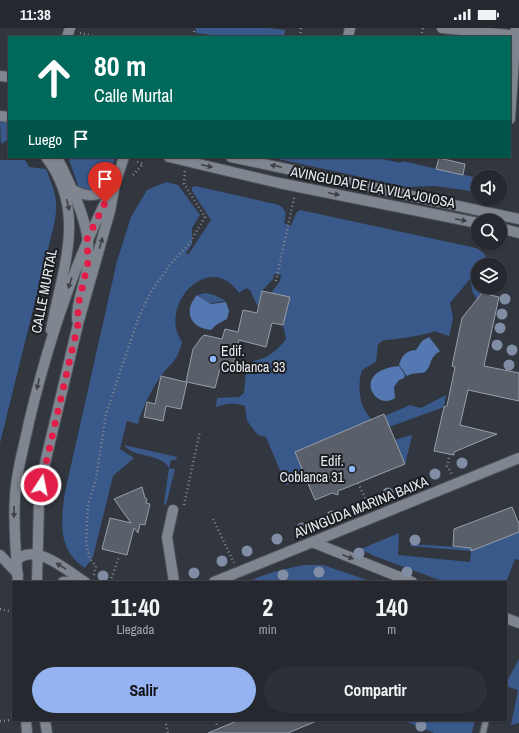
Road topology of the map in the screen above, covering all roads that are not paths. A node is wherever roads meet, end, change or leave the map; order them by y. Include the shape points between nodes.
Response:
1 (442, 28) edge
2 (517, 33) edge
3 (511, 107) edge
4 (47, 158) edge
5 (57, 158) edge
6 (124, 158) edge
7 (173, 158) edge
8 (236, 158) edge
9 (113, 187) junction
10 (72, 188) junction
11 (519, 219) edge
12 (471, 222) edge
13 (507, 230) edge
14 (519, 233) edge
15 (87, 239) junction
16 (78, 324) junction
17 (48, 347) junction
18 (519, 458) edge
19 (173, 510) road end
20 (312, 542) junction
21 (37, 554) junction
22 (0, 555) edge
23 (16, 560) junction
24 (18, 578) edge
25 (37, 581) edge
26 (84, 581) edge
27 (174, 581) edge
28 (216, 581) edge
29 (410, 581) edge
30 (507, 618) edge
31 (519, 623) edge
32 (26, 721) edge
33 (45, 721) edge
34 (486, 721) edge
35 (28, 733) edge
36 (47, 733) edge
37 (483, 733) edge

1 - 2 main road
2 - 3 main road
4 -> 17 main road, CALLE MURTAL via 59,176 70,219 66,260
5 - 10 main road, CALLE MURTAL
6 - 9 main road
7 -> 12 main road, AVINGUDA DE LA VILA JOIOSA
11 -> 8 main road, AVINGUDA DE LA VILA JOIOSA
9 - 10 main road via 90,196 78,193
9 - 15 main road, CALLE MURTAL
16 -> 9 main road via 110,211
10 - 15 main road, CALLE MURTAL via 84,221
13 - 14 main road
15 - 16 main road, CALLE MURTAL via 88,262 78,306
15 -> 17 main road, CALLE MURTAL
16 - 21 main road via 42,476
17 -> 23 main road via 15,495
18 - 20 main road, AVINGUDA MARINA BAIXA
19 - 27 main road via 167,537
20 - 28 main road, AVINGUDA MARINA BAIXA
20 -> 29 main road
21 - 23 main road via 26,554
21 - 25 main road
26 -> 21 main road
22 - 24 main road
23 - 24 main road
30 - 31 main road
32 - 35 main road
33 - 36 main road
34 - 37 lane

